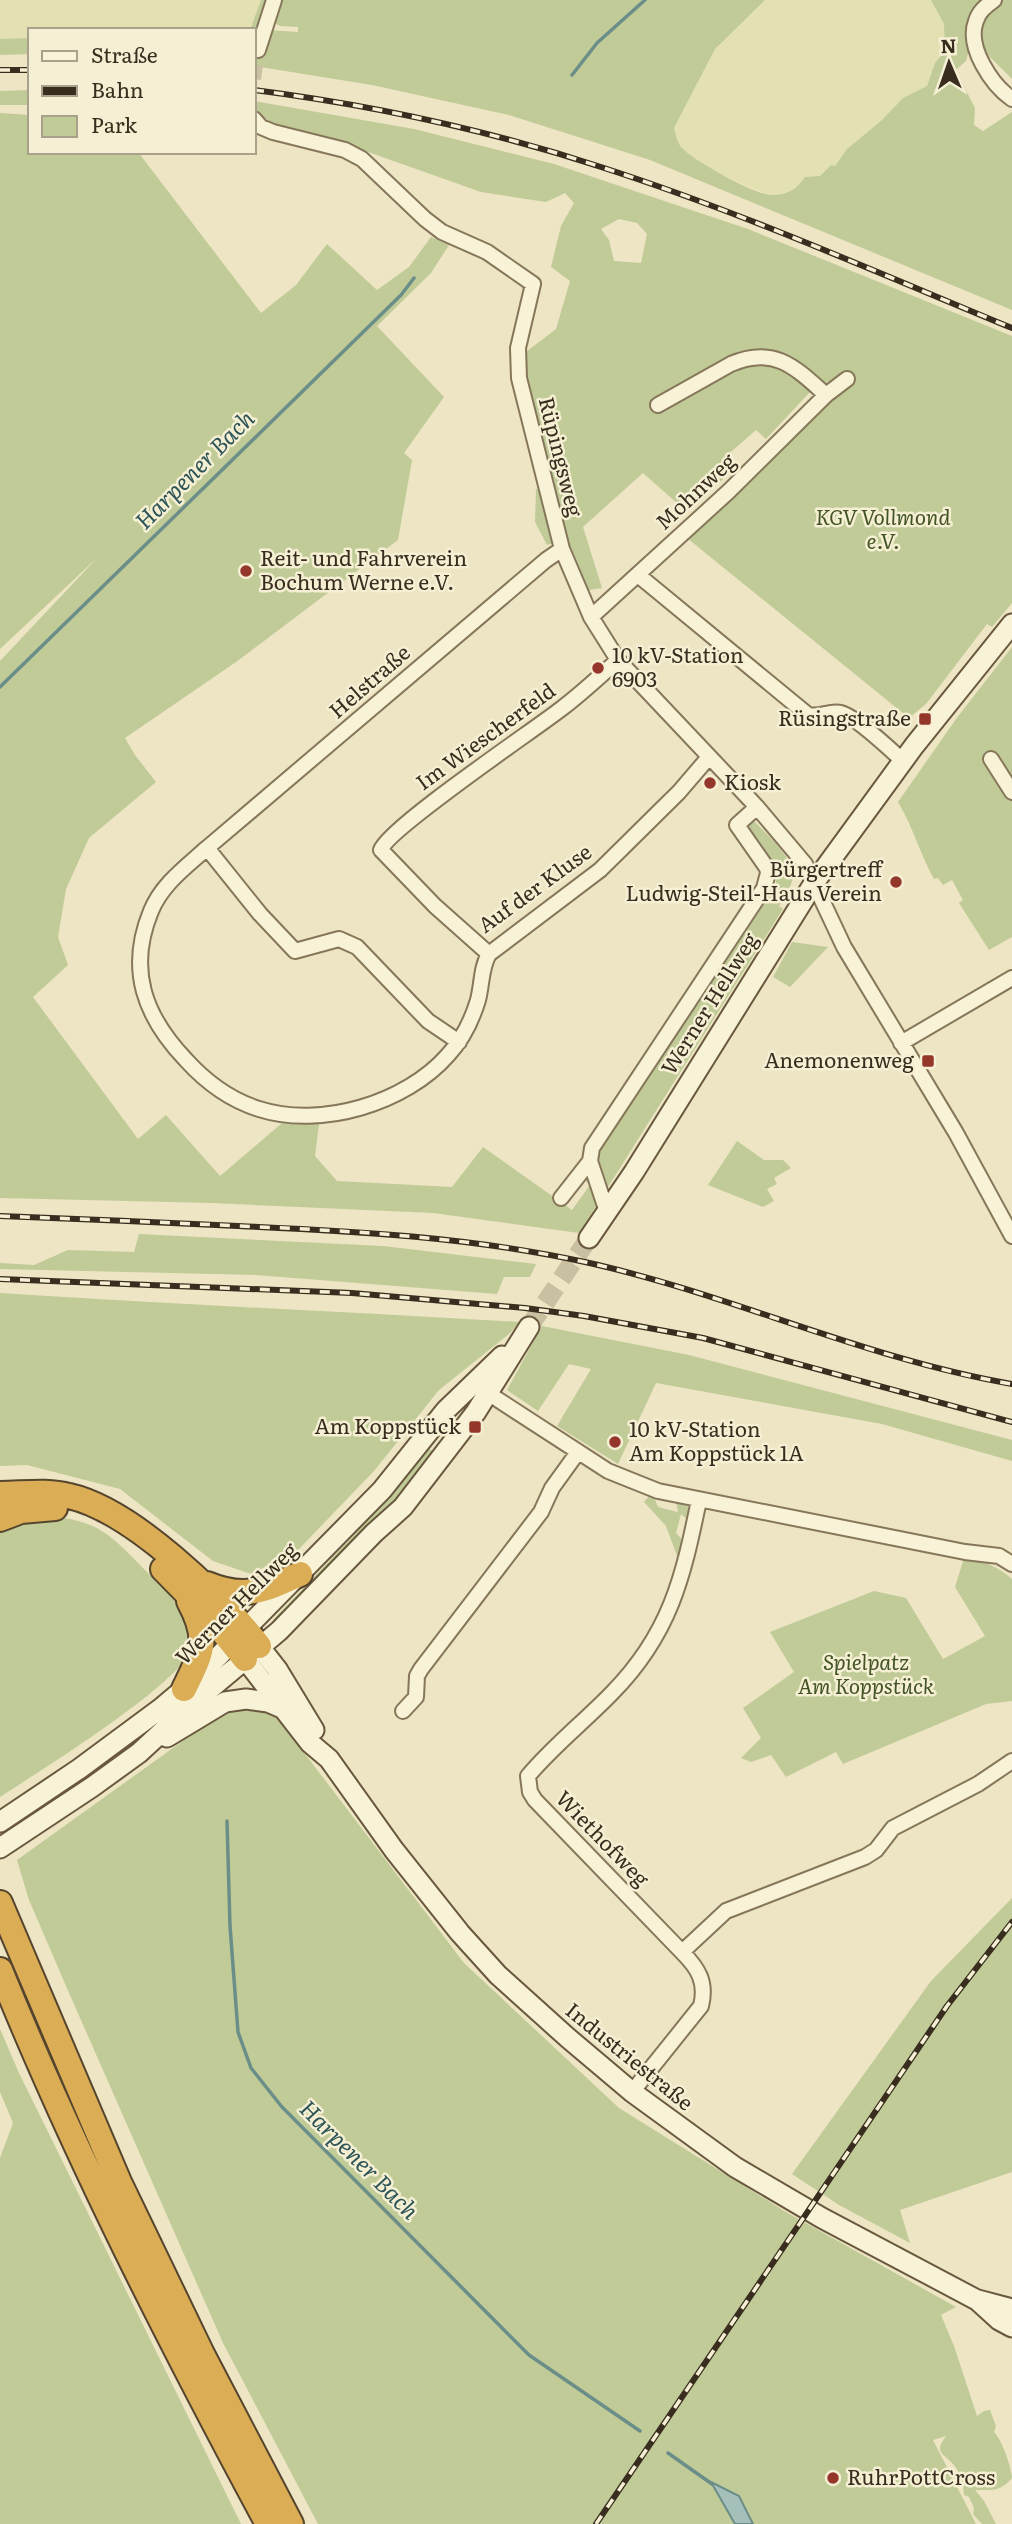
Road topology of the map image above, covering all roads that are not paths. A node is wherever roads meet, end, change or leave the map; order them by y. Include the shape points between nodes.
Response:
1 (274, 0) edge
2 (994, 0) edge
3 (258, 50) dead end
4 (1012, 99) edge
5 (256, 121) edge
6 (847, 379) dead end
7 (826, 395) junction
8 (658, 405) dead end
9 (562, 549) junction
10 (638, 575) junction
11 (591, 617) junction
12 (1012, 624) edge
13 (618, 660) junction
14 (709, 757) junction
15 (991, 759) dead end
16 (903, 761) junction
17 (1012, 792) edge
18 (757, 807) junction
19 (207, 848) junction
20 (381, 850) joint
21 (814, 883) junction
22 (489, 954) junction
23 (1012, 978) edge
24 (458, 1042) junction
25 (901, 1043) junction
26 (590, 1160) junction
27 (561, 1198) dead end
28 (607, 1213) junction
29 (1012, 1236) edge
30 (589, 1238) tunnel mouth
31 (481, 1388) junction
32 (578, 1452) junction
33 (0, 1494) edge
34 (699, 1500) junction
35 (0, 1519) edge
36 (1012, 1564) edge
37 (300, 1574) junction
38 (191, 1585) junction
39 (245, 1644) junction
40 (184, 1689) junction
41 (284, 1709) junction
42 (403, 1711) dead end
43 (139, 1753) junction
44 (329, 1759) junction
45 (1012, 1761) edge
46 (4, 1819) edge
47 (8, 1843) edge
48 (0, 1903) edge
49 (682, 1952) junction
50 (0, 1970) edge
51 (632, 2092) junction
52 (977, 2300) junction
53 (1012, 2309) edge
54 (1012, 2327) edge
55 (268, 2524) edge
56 (291, 2524) edge

1 - 3 street
2 - 4 street via 975,21 975,39 995,82
5 - 9 street, Rüpingsweg via 272,132 345,150 362,159 442,232 486,252 533,285 518,348 519,378
6 - 7 street, Mohnweg
7 - 8 street via 790,365 761,357 731,364
7 - 10 street, Mohnweg
9 - 11 street, Rüpingsweg
9 - 19 street, Helstraße
10 - 11 street, Mohnweg
10 - 16 street via 808,715 845,713
11 - 13 street, Rüpingsweg
12 - 16 main road, Werner Hellweg
13 - 14 street, Rüpingsweg
13 - 20 street, Im Wiescherfeld via 560,710 418,812
14 - 18 street, Rüpingsweg
14 - 22 street, Auf der Kluse via 600,870
15 - 17 street
16 - 21 main road, Werner Hellweg
18 - 21 street, Rüpingsweg via 805,864
18 - 26 street, Werner Hellweg via 737,825 767,868 764,888 592,1148
19 - 24 street via 295,951 339,939 357,947 428,1021
19 - 24 street, Helstraße via 166,885 152,910 139,961 153,1017 201,1076 260,1110 303,1116 336,1114 396,1096 423,1080
20 - 22 street, Auf der Kluse
21 - 25 street via 844,947
21 - 28 main road, Werner Hellweg
22 - 24 street, Helstraße via 478,999
23 - 25 street
25 - 29 street
26 - 27 street, Werner Hellweg
26 - 28 street
28 - 30 main road, Werner Hellweg
31 - 32 street
31 - 37 main road, Werner Hellweg via 446,1410 382,1490
31 - 39 main road, Werner Hellweg via 462,1432 402,1507 279,1631
32 - 34 street via 626,1480
32 - 42 street via 541,1512 421,1669 416,1697
33 - 38 highway via 53,1493 85,1500 132,1526
34 - 36 street via 999,1556
34 - 49 street, Wiethofweg via 680,1583 655,1639 612,1693 528,1776 527,1784 536,1800
35 - 38 highway via 48,1508 86,1514 114,1528 167,1572
37 - 38 highway via 252,1593
37 - 39 main road, Werner Hellweg
38 - 39 highway via 214,1621
38 - 40 highway via 202,1640
39 - 40 main road, Werner Hellweg
39 - 41 main road, Industriestraße
39 - 43 main road, Werner Hellweg via 192,1704
39 - 44 main road, Industriestraße via 277,1669
40 - 46 main road, Werner Hellweg
41 - 43 main road, Werner Hellweg via 268,1702 236,1700 214,1707
41 - 44 main road, Industriestraße
43 - 47 main road, Werner Hellweg
44 - 51 main road, Industriestraße via 394,1850 498,1975
45 - 49 street via 966,1791 893,1828 865,1857 726,1911
48 - 56 highway via 119,2182
49 - 51 street, Wiethofweg via 701,1974 701,2006
50 - 55 highway via 80,2153 183,2365
51 - 52 main road, Industriestraße via 735,2166
52 - 53 main road, Industriestraße
52 - 54 main road, Industriestraße

